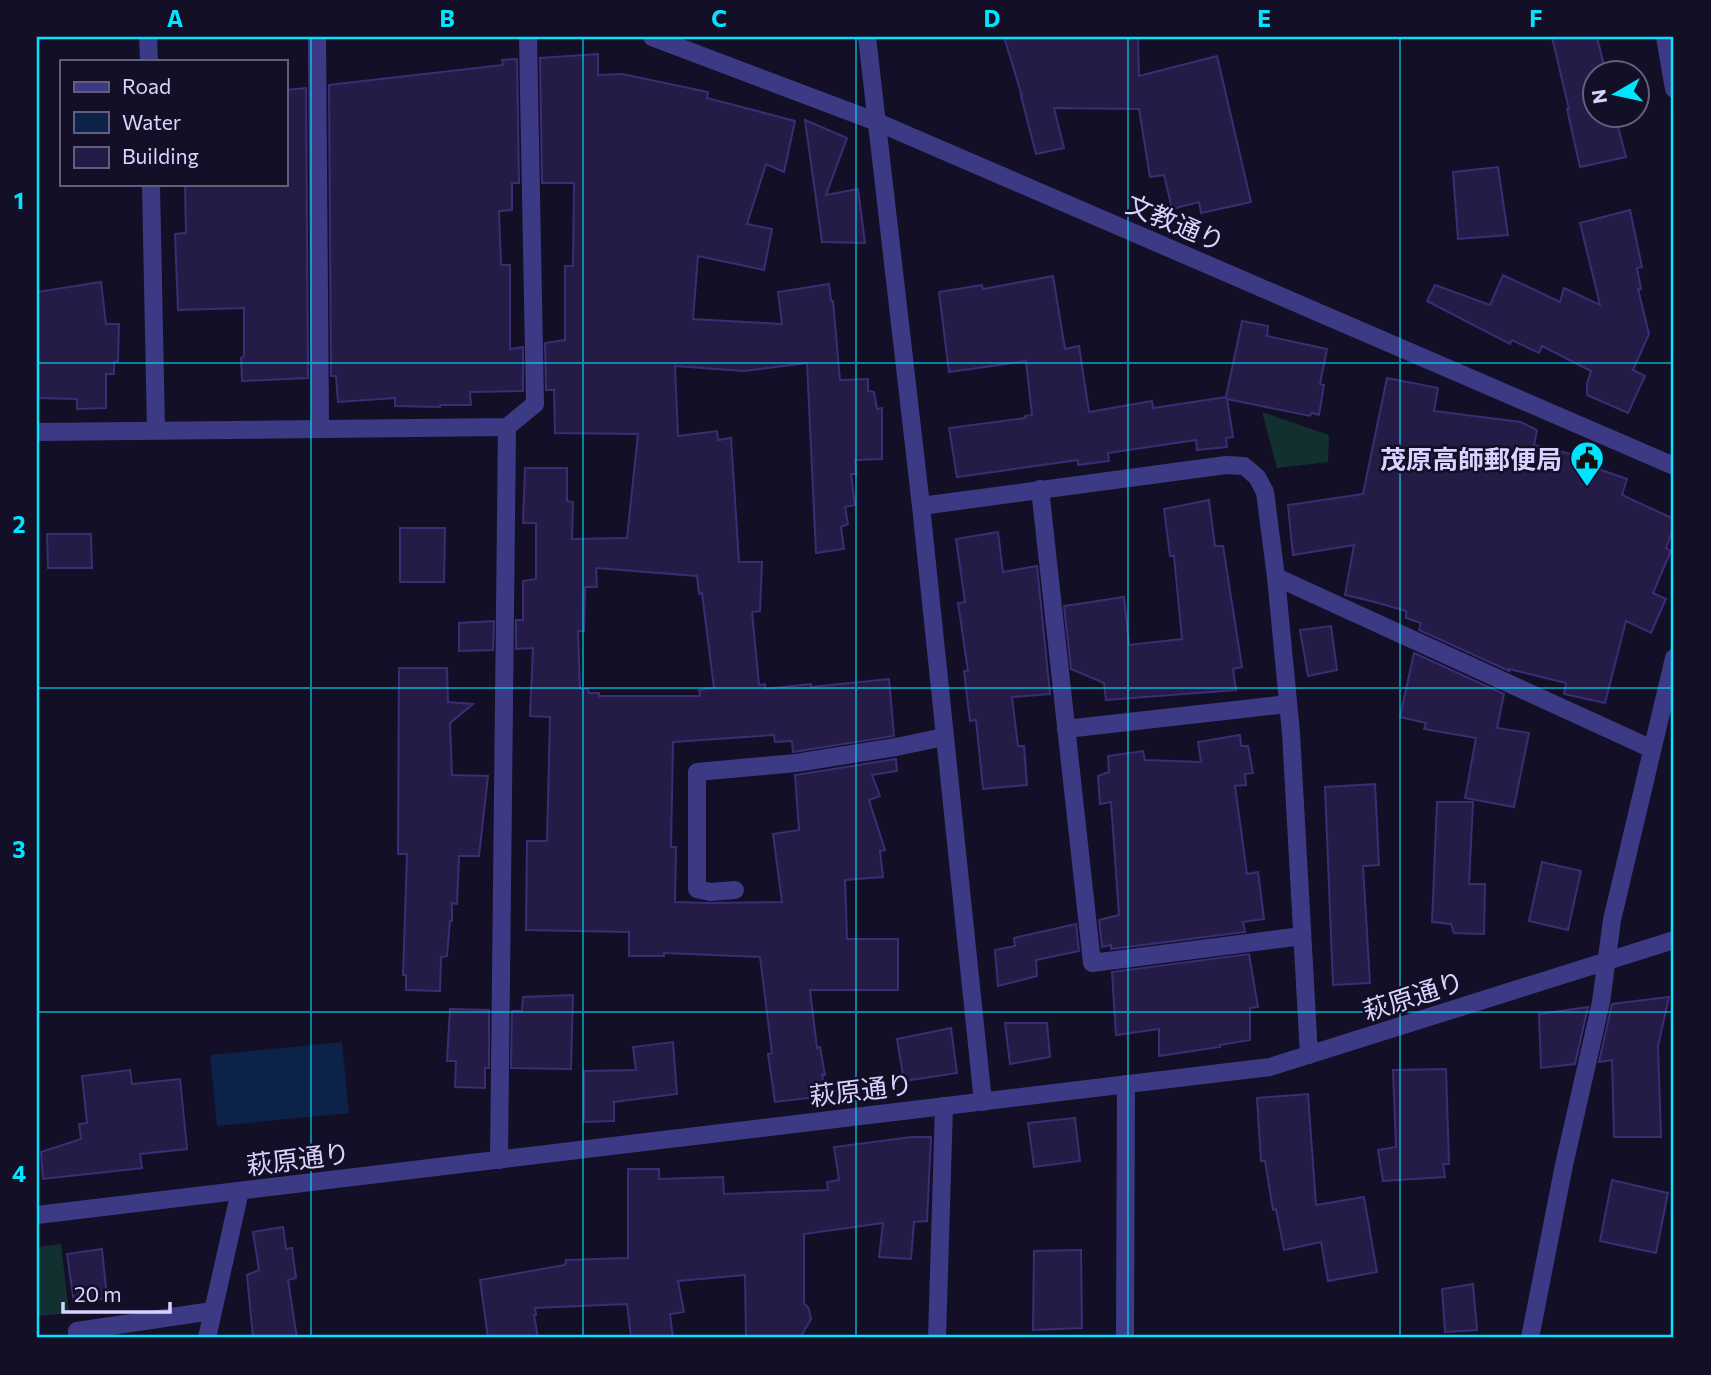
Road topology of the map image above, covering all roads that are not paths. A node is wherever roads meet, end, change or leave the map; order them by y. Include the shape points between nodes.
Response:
1 (148, 37) edge
2 (317, 37) edge
3 (528, 37) edge
4 (652, 37) edge
5 (867, 37) edge
6 (1665, 37) edge
7 (149, 60) edge
8 (1674, 89) edge
9 (877, 122) junction
10 (151, 186) edge
11 (507, 427) junction
12 (320, 428) junction
13 (156, 430) junction
14 (37, 432) edge
15 (1674, 466) edge
16 (1040, 489) junction
17 (921, 506) junction
18 (1276, 577) junction
19 (1674, 658) edge
20 (1288, 704) junction
21 (1066, 729) junction
22 (944, 737) junction
23 (1652, 749) junction
24 (735, 890) dead end
25 (1302, 936) junction
26 (1674, 940) edge
27 (1605, 962) junction
28 (1310, 1055) junction
29 (1126, 1084) junction
30 (983, 1102) junction
31 (944, 1106) junction
32 (499, 1160) junction
33 (240, 1191) junction
34 (37, 1215) edge
35 (212, 1311) junction
36 (77, 1338) edge
37 (207, 1338) edge
38 (937, 1338) edge
39 (1125, 1338) edge
40 (1530, 1338) edge

1 - 7 street
2 - 12 street
3 - 11 street via 535,404
4 - 9 street, 文教通り
5 - 9 street
6 - 8 street
9 - 15 street, 文教通り
9 - 17 street
10 - 13 street
11 - 12 street
11 - 32 street
12 - 13 street
13 - 14 street
16 - 17 street
16 - 18 street via 1244,466 1265,492
16 - 21 street
17 - 22 street
18 - 20 street
18 - 23 street
19 - 23 street
20 - 21 street
20 - 25 street
21 - 25 street via 1092,963
22 - 24 street via 796,763 697,772 697,889
22 - 30 street
23 - 27 street
25 - 28 street
26 - 27 street, 萩原通り
27 - 28 street, 萩原通り
27 - 40 street via 1601,1002
28 - 29 street, 萩原通り via 1270,1066
29 - 30 street, 萩原通り
29 - 39 street
30 - 31 street, 萩原通り
31 - 32 street, 萩原通り
31 - 38 street
32 - 33 street, 萩原通り
33 - 34 street, 萩原通り
33 - 35 street
35 - 36 street via 77,1331
35 - 37 street

